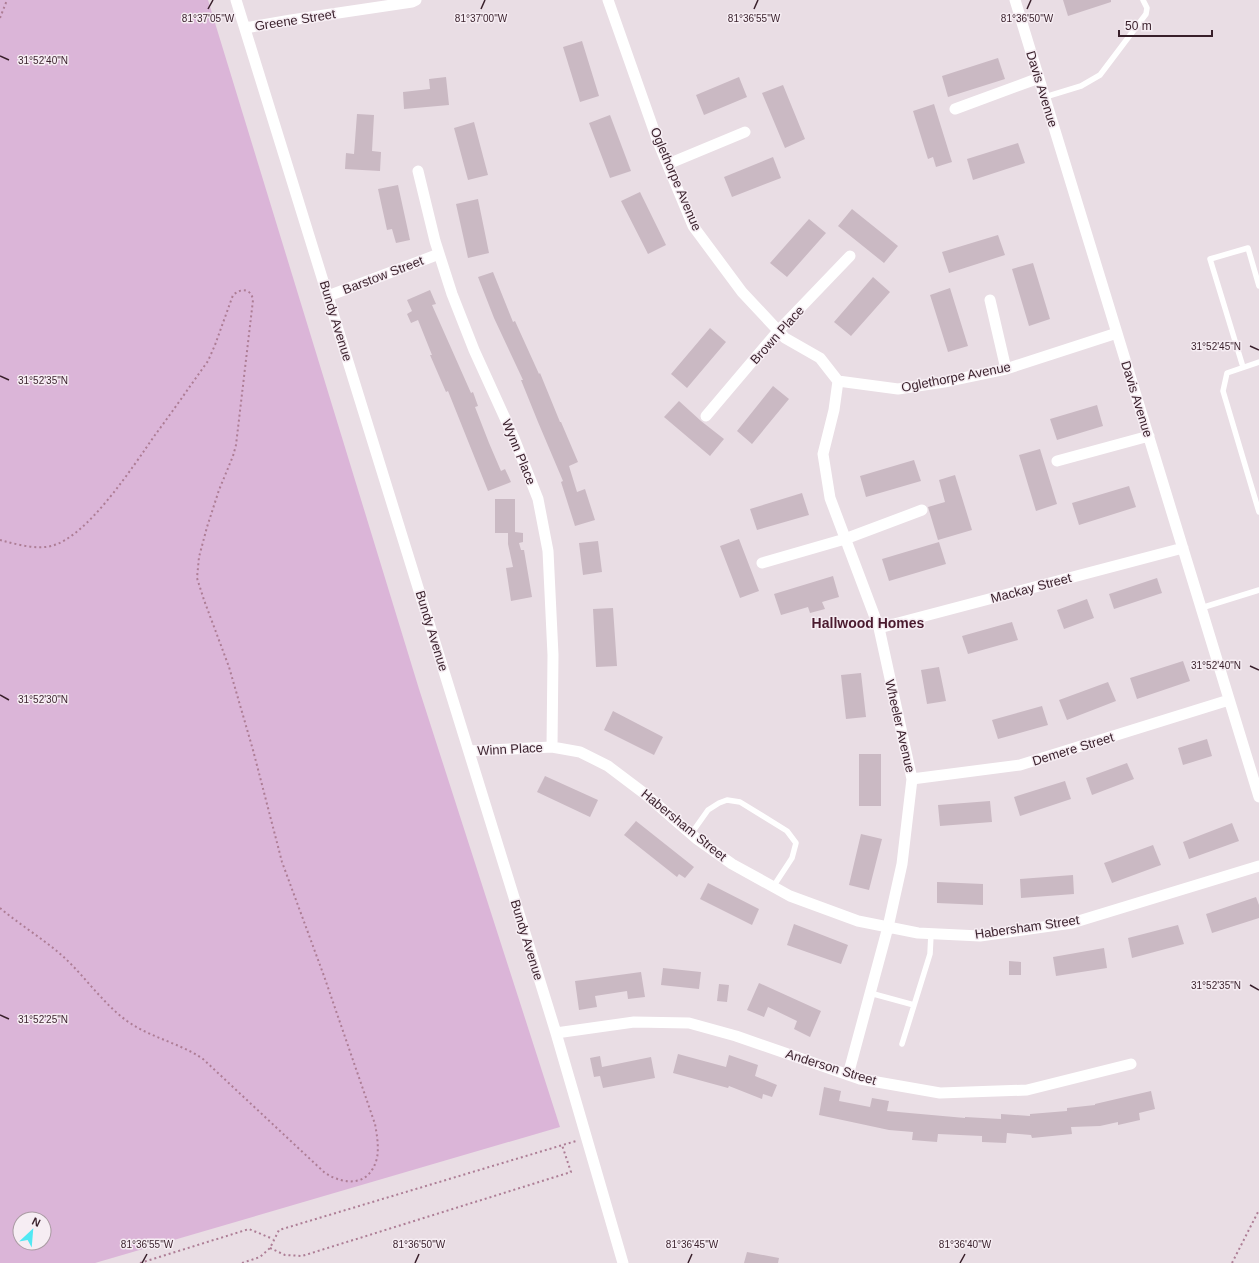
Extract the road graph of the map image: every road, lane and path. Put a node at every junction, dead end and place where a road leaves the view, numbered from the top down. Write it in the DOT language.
graph roads {
  1 [pos="7,0"];
  2 [pos="236,0"];
  3 [pos="416,0"];
  4 [pos="608,0"];
  5 [pos="1015,0"];
  6 [pos="1143,0"];
  7 [pos="0,18"];
  8 [pos="245,28"];
  9 [pos="1039,78"];
  10 [pos="1045,97"];
  11 [pos="955,109"];
  12 [pos="745,132"];
  13 [pos="668,164"];
  14 [pos="418,171"];
  15 [pos="439,254"];
  16 [pos="850,256"];
  17 [pos="1259,286"];
  18 [pos="328,296"];
  19 [pos="990,300"];
  20 [pos="778,331"];
  21 [pos="1117,333"];
  22 [pos="1259,362"];
  23 [pos="1242,366"];
  24 [pos="1006,369"];
  25 [pos="838,381"];
  26 [pos="706,416"];
  27 [pos="1149,436"];
  28 [pos="1057,461"];
  29 [pos="922,510"];
  30 [pos="1259,512"];
  31 [pos="844,539"];
  32 [pos="0,540"];
  33 [pos="1183,548"];
  34 [pos="762,563"];
  35 [pos="1259,590"];
  36 [pos="1201,608"];
  37 [pos="879,628"];
  38 [pos="1229,700"];
  39 [pos="552,747"];
  40 [pos="469,751"];
  41 [pos="912,779"];
  42 [pos="1259,798"];
  43 [pos="691,834"];
  44 [pos="1259,866"];
  45 [pos="773,887"];
  46 [pos="0,908"];
  47 [pos="888,927"];
  48 [pos="931,934"];
  49 [pos="870,993"];
  50 [pos="914,1005"];
  51 [pos="556,1033"];
  52 [pos="902,1044"];
  53 [pos="1131,1064"];
  54 [pos="848,1075"];
  55 [pos="586,1137"];
  56 [pos="562,1145"];
  57 [pos="1259,1210"];
  58 [pos="274,1239"];
  59 [pos="270,1248"];
  60 [pos="140,1263"];
  61 [pos="242,1263"];
  62 [pos="623,1263"];
  63 [pos="1232,1263"];
  1 -- 7 [label="path"];
  2 -- 8 [label="street, Bundy Avenue"];
  3 -- 8 [label="street, Greene Street"];
  4 -- 13 [label="street, Oglethorpe Avenue"];
  5 -- 9 [label="street, Davis Avenue"];
  6 -- 10 [label="lane"];
  8 -- 18 [label="street, Bundy Avenue"];
  9 -- 10 [label="street, Davis Avenue"];
  9 -- 11 [label="street"];
  10 -- 21 [label="street, Davis Avenue"];
  12 -- 13 [label="street"];
  13 -- 20 [label="street, Oglethorpe Avenue"];
  14 -- 15 [label="street, Wynn Place"];
  15 -- 18 [label="street, Barstow Street"];
  15 -- 39 [label="street, Wynn Place"];
  16 -- 20 [label="street, Brown Place"];
  17 -- 23 [label="lane"];
  18 -- 40 [label="street, Bundy Avenue"];
  19 -- 24 [label="street"];
  20 -- 25 [label="street, Oglethorpe Avenue"];
  20 -- 26 [label="street, Brown Place"];
  21 -- 24 [label="street, Oglethorpe Avenue"];
  21 -- 27 [label="street, Davis Avenue"];
  22 -- 23 [label="lane"];
  23 -- 30 [label="lane"];
  24 -- 25 [label="street, Oglethorpe Avenue"];
  25 -- 31 [label="street, Wheeler Avenue"];
  27 -- 28 [label="street"];
  27 -- 33 [label="street, Davis Avenue"];
  29 -- 31 [label="street"];
  31 -- 34 [label="street"];
  31 -- 37 [label="street, Wheeler Avenue"];
  32 -- 46 [label="path"];
  33 -- 36 [label="street, Davis Avenue"];
  33 -- 37 [label="street, Mackay Street"];
  35 -- 36 [label="lane"];
  36 -- 38 [label="street, Davis Avenue"];
  37 -- 41 [label="street, Wheeler Avenue"];
  38 -- 41 [label="street, Demere Street"];
  38 -- 42 [label="street, Davis Avenue"];
  39 -- 40 [label="street, Winn Place"];
  39 -- 43 [label="street, Habersham Street"];
  40 -- 51 [label="street, Bundy Avenue"];
  41 -- 47 [label="street, Wheeler Avenue"];
  43 -- 45 [label="street, Habersham Street"];
  43 -- 45 [label="lane"];
  44 -- 48 [label="street, Habersham Street"];
  45 -- 47 [label="street, Habersham Street"];
  47 -- 48 [label="street, Habersham Street"];
  47 -- 49 [label="street, Wheeler Avenue"];
  48 -- 50 [label="lane"];
  49 -- 50 [label="lane"];
  49 -- 54 [label="street, Wheeler Avenue"];
  50 -- 52 [label="lane"];
  51 -- 54 [label="street, Anderson Street"];
  51 -- 55 [label="street, Bundy Avenue"];
  53 -- 54 [label="street, Anderson Street"];
  55 -- 56 [label="path"];
  55 -- 62 [label="street, Bundy Avenue"];
  56 -- 58 [label="path"];
  56 -- 59 [label="path"];
  57 -- 63 [label="path"];
  58 -- 59 [label="path"];
  58 -- 60 [label="path"];
  59 -- 61 [label="path"];
}
